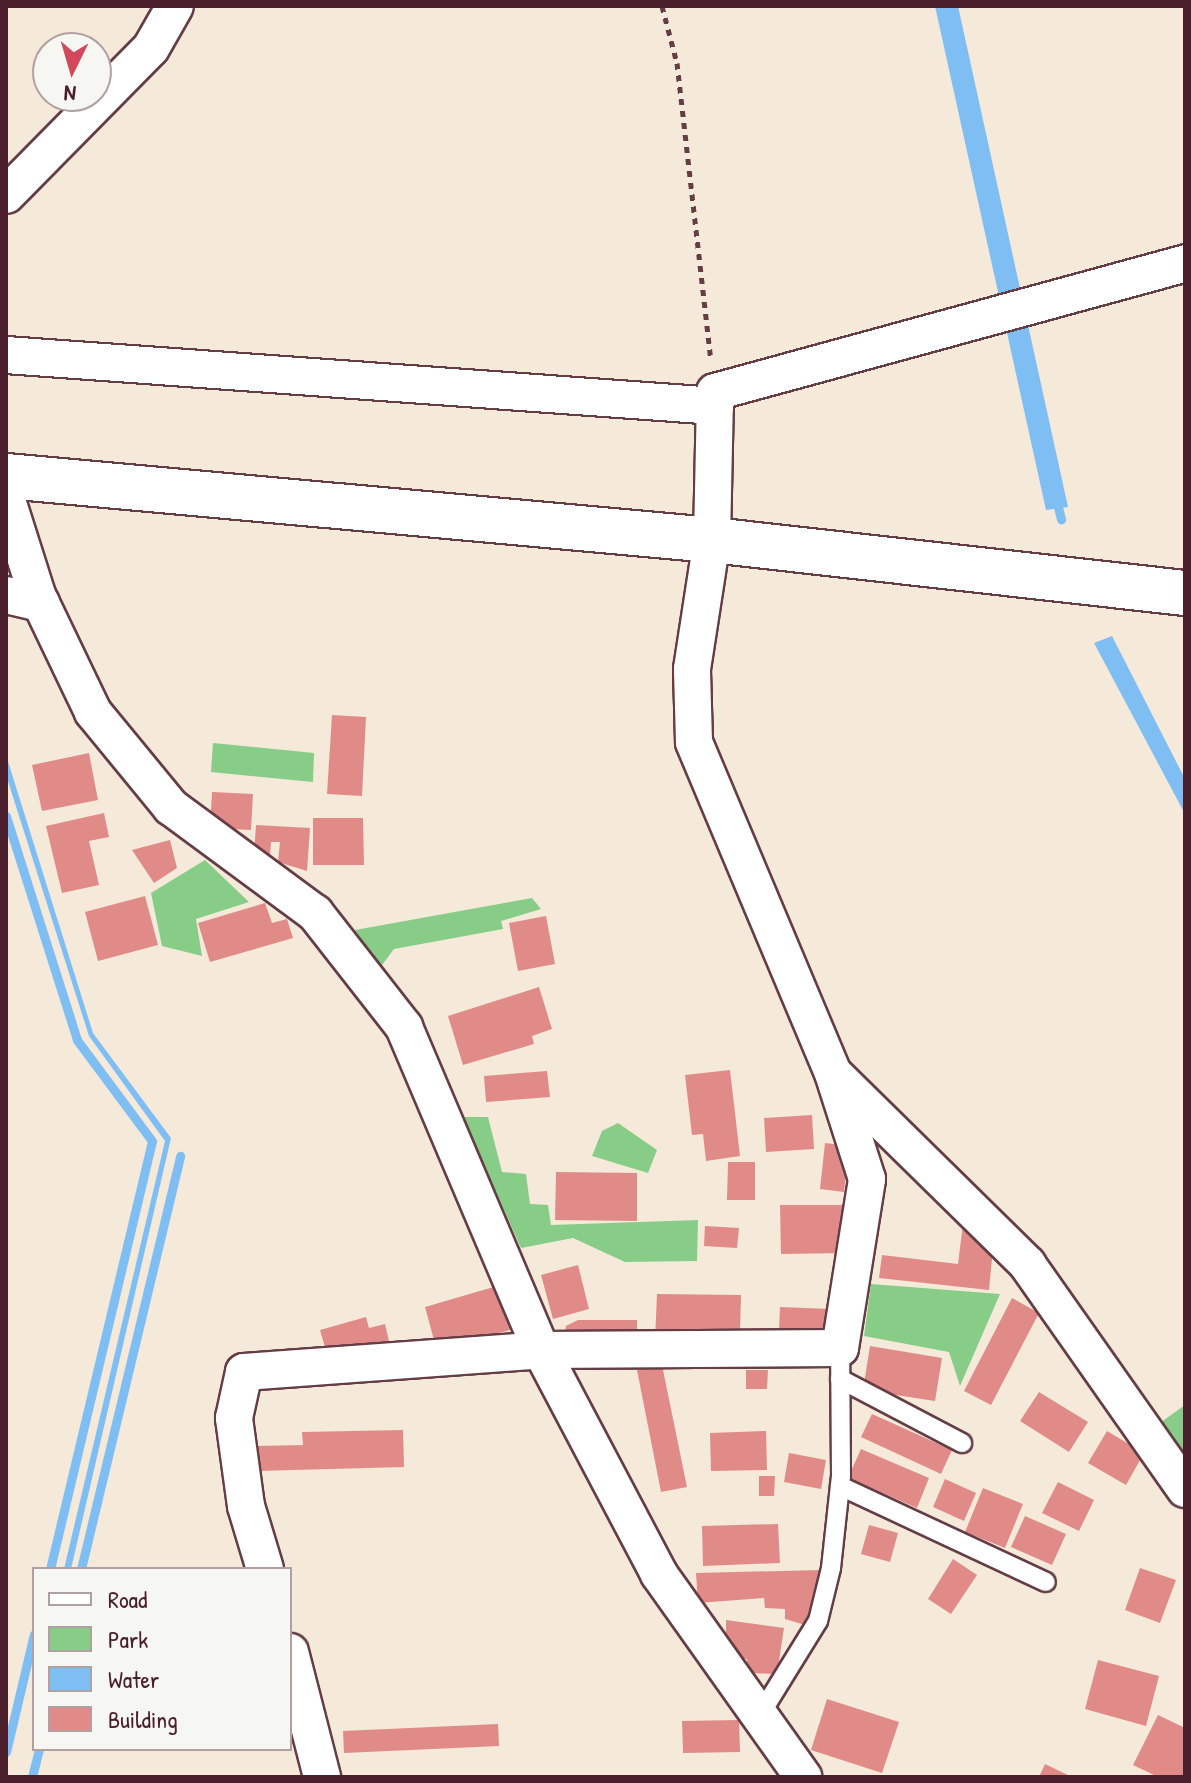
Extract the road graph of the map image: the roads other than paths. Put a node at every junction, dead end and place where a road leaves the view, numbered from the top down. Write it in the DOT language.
graph roads {
  1 [pos="175,6"];
  2 [pos="6,195"];
  3 [pos="1185,263"];
  4 [pos="6,355"];
  5 [pos="715,399"];
  6 [pos="6,476"];
  7 [pos="6,497"];
  8 [pos="712,540"];
  9 [pos="1185,593"];
  10 [pos="6,595"];
  11 [pos="41,603"];
  12 [pos="833,1073"];
  13 [pos="541,1350"];
  14 [pos="840,1364"];
  15 [pos="962,1443"];
  16 [pos="840,1486"];
  17 [pos="1185,1489"];
  18 [pos="264,1567"];
  19 [pos="1046,1582"];
  20 [pos="292,1660"];
  21 [pos="763,1726"];
  22 [pos="322,1777"];
  23 [pos="768,1777"];
  24 [pos="803,1777"];
  1 -- 2 [label="street"];
  3 -- 5 [label="street"];
  4 -- 5 [label="street"];
  5 -- 8 [label="street"];
  6 -- 8 [label="street"];
  7 -- 11 [label="street"];
  8 -- 9 [label="street"];
  8 -- 12 [label="street"];
  10 -- 11 [label="street"];
  11 -- 13 [label="street"];
  12 -- 14 [label="street"];
  12 -- 17 [label="street"];
  13 -- 14 [label="street"];
  13 -- 18 [label="street"];
  13 -- 21 [label="street"];
  14 -- 15 [label="lane"];
  14 -- 16 [label="lane"];
  16 -- 19 [label="lane"];
  16 -- 21 [label="lane"];
  20 -- 22 [label="street"];
  21 -- 23 [label="street"];
  21 -- 24 [label="street"];
}
